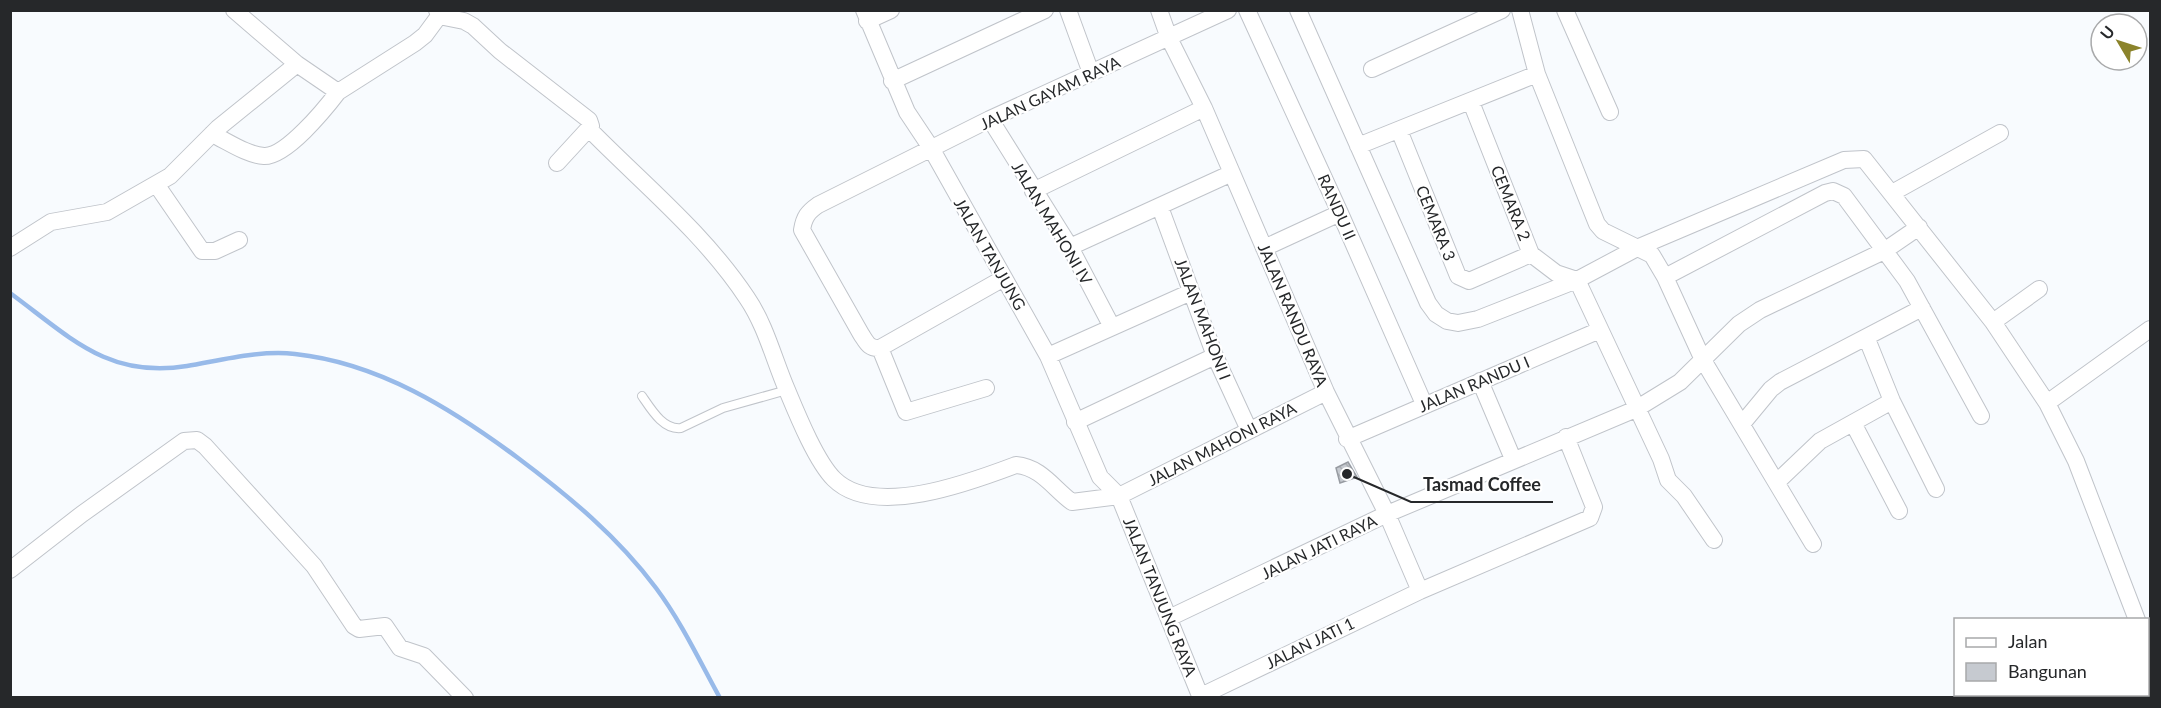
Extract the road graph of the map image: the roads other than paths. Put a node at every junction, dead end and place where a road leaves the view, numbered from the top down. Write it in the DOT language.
graph roads {
  1 [pos="234,10"];
  2 [pos="891,10"];
  3 [pos="1045,10"];
  4 [pos="1068,10"];
  5 [pos="1159,10"];
  6 [pos="1228,10"];
  7 [pos="1247,10"];
  8 [pos="1298,10"];
  9 [pos="1502,10"];
  10 [pos="1520,10"];
  11 [pos="1565,10"];
  12 [pos="438,13"];
  13 [pos="865,16"];
  14 [pos="1169,38"];
  15 [pos="297,64"];
  16 [pos="1372,69"];
  17 [pos="1091,74"];
  18 [pos="1537,74"];
  19 [pos="892,81"];
  20 [pos="339,92"];
  21 [pos="1471,102"];
  22 [pos="1204,108"];
  23 [pos="1610,112"];
  24 [pos="990,119"];
  25 [pos="589,129"];
  26 [pos="1399,129"];
  27 [pos="2001,133"];
  28 [pos="212,134"];
  29 [pos="1358,146"];
  30 [pos="931,148"];
  31 [pos="557,163"];
  32 [pos="1232,173"];
  33 [pos="156,184"];
  34 [pos="1033,191"];
  35 [pos="1892,193"];
  36 [pos="1160,207"];
  37 [pos="1340,213"];
  38 [pos="1919,227"];
  39 [pos="239,240"];
  40 [pos="1070,247"];
  41 [pos="1639,247"];
  42 [pos="10,248"];
  43 [pos="1264,248"];
  44 [pos="1884,251"];
  45 [pos="1531,254"];
  46 [pos="1665,277"];
  47 [pos="1004,278"];
  48 [pos="1577,280"];
  49 [pos="2039,289"];
  50 [pos="1191,292"];
  51 [pos="1922,308"];
  52 [pos="1993,322"];
  53 [pos="1112,327"];
  54 [pos="2151,329"];
  55 [pos="1600,330"];
  56 [pos="1867,339"];
  57 [pos="880,348"];
  58 [pos="1048,356"];
  59 [pos="1215,356"];
  60 [pos="1703,360"];
  61 [pos="1480,381"];
  62 [pos="986,388"];
  63 [pos="787,390"];
  64 [pos="1326,392"];
  65 [pos="642,396"];
  66 [pos="1893,401"];
  67 [pos="1424,404"];
  68 [pos="2047,404"];
  69 [pos="1636,409"];
  70 [pos="1981,416"];
  71 [pos="1075,422"];
  72 [pos="1853,423"];
  73 [pos="1742,424"];
  74 [pos="1249,430"];
  75 [pos="1566,437"];
  76 [pos="1347,439"];
  77 [pos="1513,459"];
  78 [pos="1777,482"];
  79 [pos="1936,489"];
  80 [pos="1119,496"];
  81 [pos="1899,511"];
  82 [pos="1387,514"];
  83 [pos="1714,540"];
  84 [pos="1813,544"];
  85 [pos="10,570"];
  86 [pos="1420,591"];
  87 [pos="1169,618"];
  88 [pos="2136,618"];
  89 [pos="2149,676"];
  90 [pos="1201,697"];
  91 [pos="465,698"];
  92 [pos="2150,698"];
  1 -- 15 [label="street"];
  2 -- 13 [label="street"];
  3 -- 19 [label="street"];
  4 -- 17 [label="street"];
  5 -- 14 [label="street, JALAN RANDU RAYA"];
  6 -- 14 [label="street, JALAN GAYAM RAYA"];
  7 -- 37 [label="street, RANDU II"];
  8 -- 29 [label="street"];
  9 -- 16 [label="street"];
  10 -- 18 [label="street"];
  11 -- 23 [label="street"];
  12 -- 20 [label="street"];
  12 -- 25 [label="street, JALAN MAHONI RAYA"];
  13 -- 19 [label="street, JALAN TANJUNG"];
  14 -- 17 [label="street, JALAN GAYAM RAYA"];
  14 -- 22 [label="street, JALAN RANDU RAYA"];
  15 -- 20 [label="street"];
  15 -- 28 [label="street"];
  17 -- 24 [label="street, JALAN GAYAM RAYA"];
  18 -- 21 [label="street"];
  18 -- 41 [label="street"];
  19 -- 30 [label="street, JALAN TANJUNG"];
  20 -- 28 [label="street"];
  21 -- 26 [label="street"];
  21 -- 45 [label="street, CEMARA 2"];
  22 -- 32 [label="street, JALAN RANDU RAYA"];
  22 -- 34 [label="street"];
  24 -- 30 [label="street, JALAN GAYAM RAYA"];
  24 -- 34 [label="street, JALAN MAHONI IV"];
  25 -- 31 [label="street"];
  25 -- 63 [label="street, JALAN MAHONI RAYA"];
  26 -- 29 [label="street"];
  26 -- 45 [label="street, CEMARA 3"];
  27 -- 35 [label="street"];
  28 -- 33 [label="street"];
  29 -- 48 [label="street"];
  30 -- 47 [label="street, JALAN TANJUNG"];
  30 -- 57 [label="street, JALAN GAYAM RAYA"];
  32 -- 36 [label="street"];
  32 -- 43 [label="street, JALAN RANDU RAYA"];
  33 -- 39 [label="street"];
  33 -- 42 [label="street"];
  34 -- 40 [label="street, JALAN MAHONI IV"];
  35 -- 38 [label="street"];
  35 -- 41 [label="street"];
  36 -- 40 [label="street"];
  36 -- 50 [label="street, JALAN MAHONI I"];
  37 -- 43 [label="street"];
  37 -- 67 [label="street, RANDU II"];
  38 -- 44 [label="street, JALAN JATI RAYA"];
  38 -- 52 [label="street"];
  40 -- 53 [label="street, JALAN MAHONI IV"];
  41 -- 46 [label="street"];
  41 -- 48 [label="street"];
  43 -- 64 [label="street, JALAN RANDU RAYA"];
  44 -- 46 [label="street"];
  44 -- 51 [label="street"];
  44 -- 60 [label="street, JALAN JATI RAYA"];
  45 -- 48 [label="street, CEMARA 2"];
  46 -- 60 [label="street"];
  47 -- 57 [label="street"];
  47 -- 58 [label="street, JALAN TANJUNG"];
  48 -- 55 [label="street"];
  49 -- 52 [label="street"];
  50 -- 53 [label="street"];
  50 -- 59 [label="street, JALAN MAHONI I"];
  51 -- 56 [label="street"];
  51 -- 70 [label="street"];
  52 -- 68 [label="street"];
  53 -- 58 [label="street"];
  54 -- 68 [label="street"];
  55 -- 61 [label="street, JALAN RANDU I"];
  55 -- 69 [label="street"];
  56 -- 66 [label="street"];
  56 -- 73 [label="street"];
  57 -- 62 [label="street"];
  58 -- 71 [label="street, JALAN TANJUNG"];
  59 -- 71 [label="street"];
  59 -- 74 [label="street, JALAN MAHONI I"];
  60 -- 69 [label="street, JALAN JATI RAYA"];
  60 -- 73 [label="street"];
  61 -- 67 [label="street, JALAN RANDU I"];
  61 -- 77 [label="street"];
  63 -- 65 [label="lane"];
  63 -- 80 [label="street, JALAN MAHONI RAYA"];
  64 -- 74 [label="street, JALAN MAHONI RAYA"];
  64 -- 76 [label="street, JALAN RANDU RAYA"];
  66 -- 72 [label="street"];
  66 -- 79 [label="street"];
  67 -- 76 [label="street, JALAN RANDU I"];
  68 -- 88 [label="street"];
  69 -- 75 [label="street, JALAN JATI RAYA"];
  69 -- 83 [label="street"];
  71 -- 80 [label="street, JALAN TANJUNG"];
  72 -- 78 [label="street"];
  72 -- 81 [label="street"];
  73 -- 78 [label="street"];
  74 -- 80 [label="street, JALAN MAHONI RAYA"];
  75 -- 77 [label="street, JALAN JATI RAYA"];
  75 -- 86 [label="street, JALAN JATI 1"];
  76 -- 82 [label="street, JALAN RANDU RAYA"];
  77 -- 82 [label="street, JALAN JATI RAYA"];
  78 -- 84 [label="street"];
  80 -- 87 [label="street, JALAN TANJUNG RAYA"];
  82 -- 86 [label="street, JALAN RANDU RAYA"];
  82 -- 87 [label="street, JALAN JATI RAYA"];
  85 -- 91 [label="street"];
  86 -- 90 [label="street, JALAN JATI 1"];
  87 -- 90 [label="street, JALAN TANJUNG RAYA"];
  89 -- 92 [label="street"];
}
